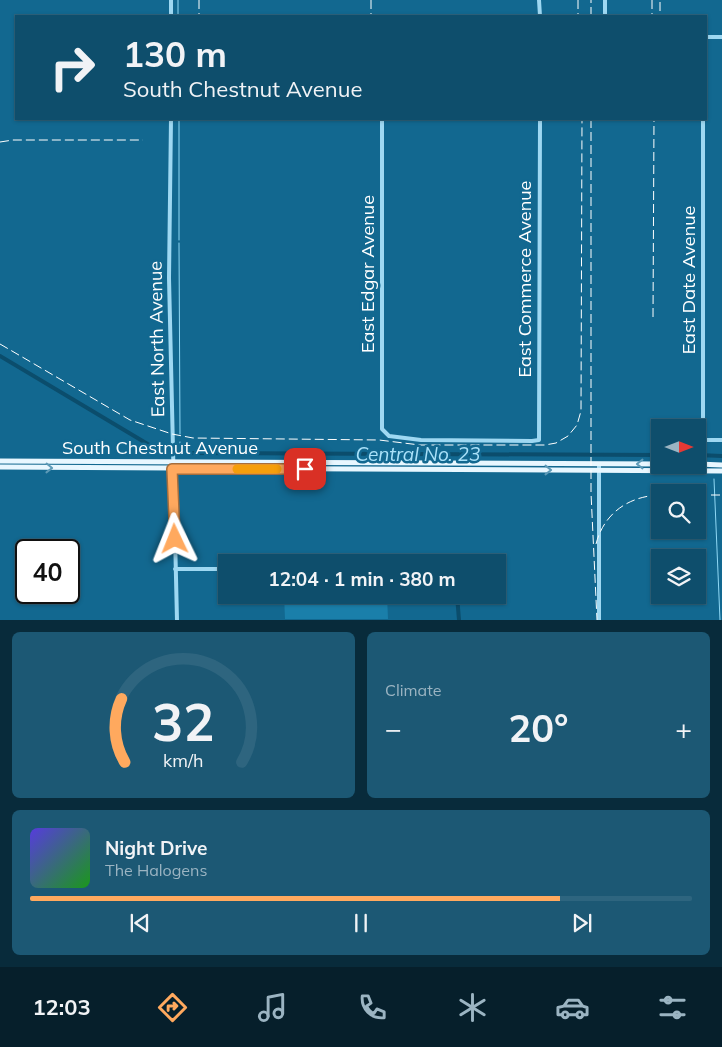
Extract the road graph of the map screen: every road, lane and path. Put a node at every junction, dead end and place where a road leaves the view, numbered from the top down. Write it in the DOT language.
graph roads {
  1 [pos="171,0"];
  2 [pos="539,0"];
  3 [pos="605,0"];
  4 [pos="171,15"];
  5 [pos="540,15"];
  6 [pos="605,15"];
  7 [pos="707,37"];
  8 [pos="722,37"];
  9 [pos="171,120"];
  10 [pos="382,120"];
  11 [pos="540,120"];
  12 [pos="703,120"];
  13 [pos="538,440"];
  14 [pos="722,440"];
  15 [pos="172,460"];
  16 [pos="0,461"];
  17 [pos="382,463"];
  18 [pos="598,464"];
  19 [pos="651,464"];
  20 [pos="706,464"];
  21 [pos="722,464"];
  22 [pos="0,467"];
  23 [pos="172,469"];
  24 [pos="382,470"];
  25 [pos="599,470"];
  26 [pos="722,471"];
  27 [pos="175,569"];
  28 [pos="218,569"];
  29 [pos="177,620"];
  30 [pos="599,620"];
  1 -- 4 [label="street"];
  2 -- 5 [label="street"];
  3 -- 6 [label="street"];
  7 -- 8 [label="street"];
  9 -- 15 [label="street, East North Avenue"];
  10 -- 13 [label="street, East Edgar Avenue"];
  11 -- 13 [label="street, East Commerce Avenue"];
  12 -- 14 [label="street, East Date Avenue"];
  15 -- 16 [label="main road, South Chestnut Avenue"];
  15 -- 17 [label="main road, South Chestnut Avenue"];
  15 -- 23 [label="street, East North Avenue"];
  17 -- 18 [label="main road, South Chestnut Avenue"];
  17 -- 24 [label="main road"];
  19 -- 18 [label="main road, South Chestnut Avenue, one-way"];
  18 -- 25 [label="street"];
  20 -- 21 [label="main road"];
  22 -- 23 [label="main road, South Chestnut Avenue, one-way"];
  23 -- 24 [label="main road, South Chestnut Avenue"];
  23 -- 27 [label="street, East North Avenue"];
  24 -- 25 [label="main road, South Chestnut Avenue, one-way"];
  25 -- 26 [label="main road, South Chestnut Avenue"];
  25 -- 30 [label="street"];
  27 -- 28 [label="street"];
  27 -- 29 [label="street, East North Avenue"];
}
